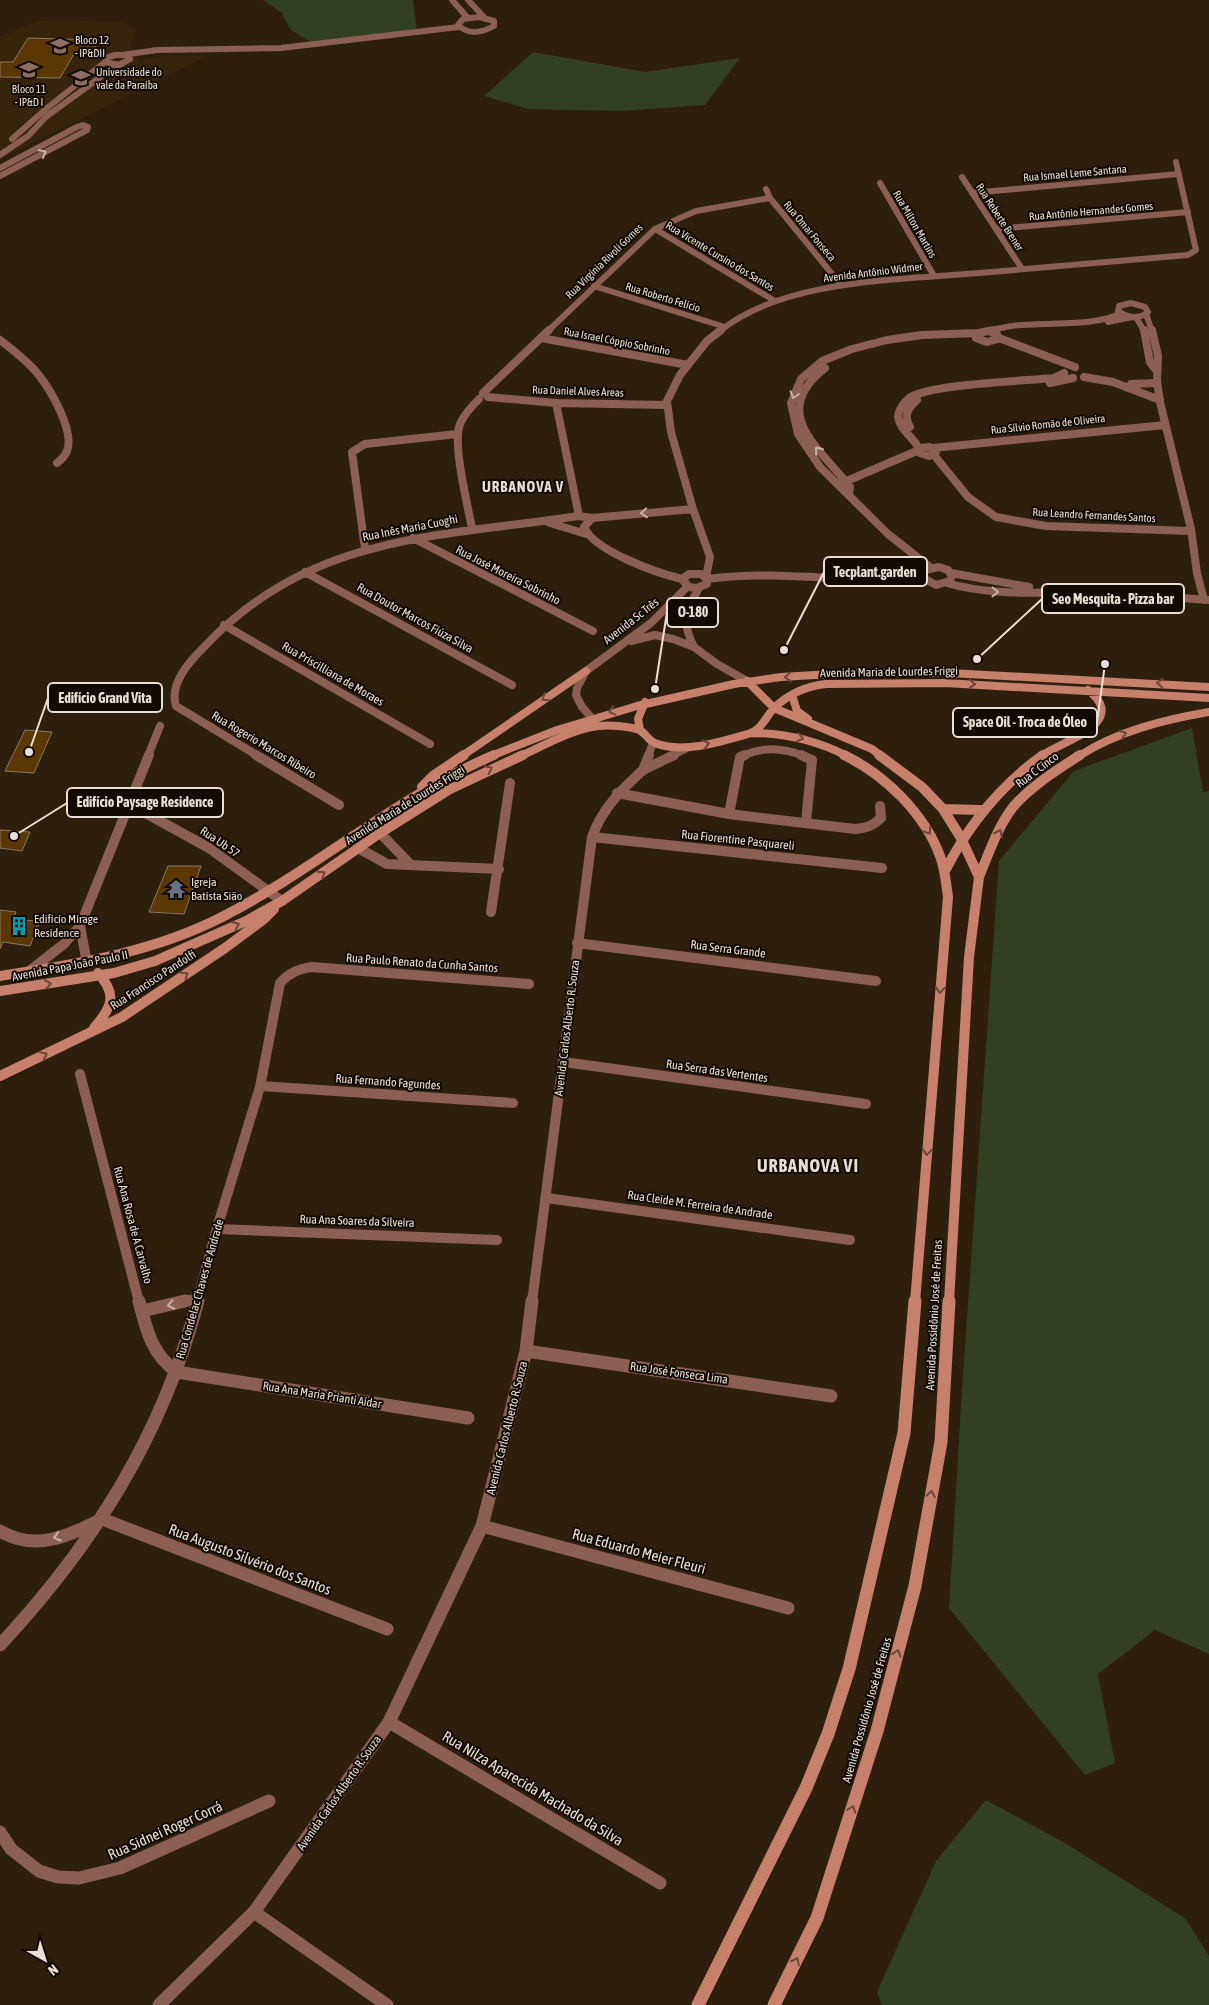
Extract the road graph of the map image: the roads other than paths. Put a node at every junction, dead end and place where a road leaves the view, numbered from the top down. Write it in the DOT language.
graph roads {
  1 [pos="452,0"];
  2 [pos="468,0"];
  3 [pos="484,17"];
  4 [pos="468,18"];
  5 [pos="459,27"];
  6 [pos="466,30"];
  7 [pos="122,55"];
  8 [pos="130,59"];
  9 [pos="105,62"];
  10 [pos="116,65"];
  11 [pos="0,148"];
  12 [pos="0,155"];
  13 [pos="1176,162"];
  14 [pos="0,168"];
  15 [pos="1178,174"];
  16 [pos="0,176"];
  17 [pos="962,176"];
  18 [pos="880,183"];
  19 [pos="766,188"];
  20 [pos="972,192"];
  21 [pos="770,198"];
  22 [pos="1188,212"];
  23 [pos="655,228"];
  24 [pos="996,230"];
  25 [pos="1022,269"];
  26 [pos="934,276"];
  27 [pos="841,285"];
  28 [pos="594,286"];
  29 [pos="775,301"];
  30 [pos="1120,313"];
  31 [pos="1146,314"];
  32 [pos="1134,317"];
  33 [pos="725,327"];
  34 [pos="988,331"];
  35 [pos="978,336"];
  36 [pos="541,338"];
  37 [pos="997,338"];
  38 [pos="0,340"];
  39 [pos="688,365"];
  40 [pos="1075,367"];
  41 [pos="1156,370"];
  42 [pos="1065,371"];
  43 [pos="1084,374"];
  44 [pos="1074,378"];
  45 [pos="1157,384"];
  46 [pos="483,396"];
  47 [pos="1160,400"];
  48 [pos="556,403"];
  49 [pos="667,405"];
  50 [pos="1165,425"];
  51 [pos="457,434"];
  52 [pos="926,450"];
  53 [pos="57,463"];
  54 [pos="839,487"];
  55 [pos="849,488"];
  56 [pos="693,509"];
  57 [pos="579,516"];
  58 [pos="590,519"];
  59 [pos="539,522"];
  60 [pos="472,529"];
  61 [pos="1191,531"];
  62 [pos="586,534"];
  63 [pos="413,538"];
  64 [pos="365,549"];
  65 [pos="710,557"];
  66 [pos="931,568"];
  67 [pos="305,572"];
  68 [pos="693,573"];
  69 [pos="951,573"];
  70 [pos="706,578"];
  71 [pos="924,579"];
  72 [pos="685,583"];
  73 [pos="947,583"];
  74 [pos="699,588"];
  75 [pos="1082,593"];
  76 [pos="1206,600"];
  77 [pos="224,625"];
  78 [pos="593,631"];
  79 [pos="624,643"];
  80 [pos="694,647"];
  81 [pos="586,670"];
  82 [pos="747,681"];
  83 [pos="512,685"];
  84 [pos="1209,687"];
  85 [pos="1088,690"];
  86 [pos="792,695"];
  87 [pos="1209,698"];
  88 [pos="645,702"];
  89 [pos="176,706"];
  90 [pos="774,708"];
  91 [pos="1209,712"];
  92 [pos="590,717"];
  93 [pos="160,726"];
  94 [pos="598,726"];
  95 [pos="640,730"];
  96 [pos="831,731"];
  97 [pos="751,732"];
  98 [pos="653,743"];
  99 [pos="430,744"];
  100 [pos="687,748"];
  101 [pos="643,770"];
  102 [pos="510,783"];
  103 [pos="617,793"];
  104 [pos="414,794"];
  105 [pos="130,804"];
  106 [pos="339,805"];
  107 [pos="880,806"];
  108 [pos="943,810"];
  109 [pos="981,810"];
  110 [pos="729,814"];
  111 [pos="806,822"];
  112 [pos="380,833"];
  113 [pos="592,837"];
  114 [pos="961,838"];
  115 [pos="358,848"];
  116 [pos="410,864"];
  117 [pos="882,868"];
  118 [pos="498,869"];
  119 [pos="945,871"];
  120 [pos="979,877"];
  121 [pos="268,890"];
  122 [pos="282,901"];
  123 [pos="491,912"];
  124 [pos="80,926"];
  125 [pos="577,943"];
  126 [pos="87,963"];
  127 [pos="312,967"];
  128 [pos="28,972"];
  129 [pos="0,976"];
  130 [pos="101,976"];
  131 [pos="876,981"];
  132 [pos="530,984"];
  133 [pos="0,991"];
  134 [pos="92,1030"];
  135 [pos="564,1062"];
  136 [pos="80,1074"];
  137 [pos="0,1076"];
  138 [pos="261,1086"];
  139 [pos="514,1102"];
  140 [pos="866,1104"];
  141 [pos="547,1198"];
  142 [pos="217,1229"];
  143 [pos="497,1240"];
  144 [pos="850,1240"];
  145 [pos="199,1298"];
  146 [pos="142,1311"];
  147 [pos="526,1351"];
  148 [pos="177,1372"];
  149 [pos="832,1396"];
  150 [pos="468,1418"];
  151 [pos="102,1519"];
  152 [pos="482,1526"];
  153 [pos="0,1531"];
  154 [pos="788,1608"];
  155 [pos="387,1629"];
  156 [pos="0,1645"];
  157 [pos="389,1722"];
  158 [pos="269,1801"];
  159 [pos="0,1832"];
  160 [pos="660,1883"];
  161 [pos="254,1912"];
  162 [pos="159,2005"];
  163 [pos="388,2005"];
  164 [pos="698,2005"];
  165 [pos="774,2005"];
  1 -- 4 [label="street"];
  2 -- 3 [label="street"];
  3 -- 4 [label="street"];
  3 -- 6 [label="street"];
  4 -- 5 [label="street"];
  5 -- 6 [label="street"];
  5 -- 7 [label="street"];
  6 -- 8 [label="street"];
  7 -- 8 [label="street"];
  7 -- 9 [label="street"];
  8 -- 10 [label="street"];
  9 -- 10 [label="street"];
  9 -- 11 [label="street"];
  10 -- 12 [label="street"];
  13 -- 15 [label="street, Avenida Antônio Widmer"];
  16 -- 14 [label="street, one-way"];
  15 -- 20 [label="street, Rua Ismael Leme Santana"];
  15 -- 22 [label="street, Avenida Antônio Widmer"];
  17 -- 20 [label="street, Rua Reberte Brener"];
  18 -- 26 [label="street, Rua Milton Martins"];
  19 -- 21 [label="street, Rua Omar Fonseca"];
  20 -- 24 [label="street, Rua Reberte Brener"];
  21 -- 23 [label="street, Rua Virgínia Rivoli Gomes"];
  21 -- 27 [label="street, Rua Omar Fonseca"];
  22 -- 24 [label="street, Rua Antônio Hernandes Gomes"];
  22 -- 25 [label="street, Avenida Antônio Widmer"];
  23 -- 28 [label="street, Rua Virgínia Rivoli Gomes"];
  23 -- 29 [label="street, Rua Vicente Cursino dos Santos"];
  24 -- 25 [label="street, Rua Reberte Brener"];
  25 -- 26 [label="street, Avenida Antônio Widmer"];
  26 -- 27 [label="street, Avenida Antônio Widmer"];
  27 -- 29 [label="street, Avenida Antônio Widmer"];
  28 -- 33 [label="street, Rua Roberto Felício"];
  28 -- 36 [label="street, Rua Virgínia Rivoli Gomes"];
  29 -- 33 [label="street, Avenida Antônio Widmer"];
  30 -- 31 [label="street"];
  30 -- 32 [label="street"];
  30 -- 34 [label="street"];
  31 -- 32 [label="street"];
  31 -- 41 [label="street"];
  32 -- 37 [label="street"];
  32 -- 41 [label="street"];
  33 -- 39 [label="street, Avenida Antônio Widmer"];
  34 -- 35 [label="street"];
  34 -- 37 [label="street"];
  35 -- 37 [label="street"];
  35 -- 54 [label="street, one-way"];
  55 -- 35 [label="street, one-way"];
  36 -- 39 [label="street, Rua Israel Cóppio Sobrinho"];
  36 -- 46 [label="street, Rua Virgínia Rivoli Gomes"];
  37 -- 40 [label="street"];
  37 -- 42 [label="street"];
  38 -- 53 [label="street"];
  39 -- 49 [label="street, Avenida Antônio Widmer"];
  40 -- 42 [label="street"];
  40 -- 43 [label="street"];
  41 -- 45 [label="street"];
  42 -- 44 [label="street"];
  42 -- 52 [label="street, Rua Leandro Fernandes Santos"];
  43 -- 44 [label="street"];
  43 -- 45 [label="street"];
  43 -- 47 [label="street"];
  44 -- 52 [label="street"];
  45 -- 47 [label="street"];
  46 -- 48 [label="street, Rua Daniel Alves Áreas"];
  46 -- 51 [label="street, Rua Virgínia Rivoli Gomes"];
  47 -- 50 [label="street"];
  48 -- 49 [label="street, Rua Daniel Alves Áreas"];
  48 -- 57 [label="street"];
  49 -- 56 [label="street"];
  50 -- 52 [label="street, Rua Sílvio Romão de Oliveira"];
  50 -- 61 [label="street"];
  51 -- 60 [label="street"];
  51 -- 64 [label="street"];
  52 -- 55 [label="street, Rua Sílvio Romão de Oliveira"];
  52 -- 61 [label="street, Rua Leandro Fernandes Santos"];
  54 -- 55 [label="street"];
  54 -- 55 [label="street, Rua Sílvio Romão de Oliveira"];
  55 -- 66 [label="street"];
  56 -- 58 [label="street, Rua Inês Maria Cuoghi, one-way"];
  56 -- 65 [label="street"];
  57 -- 58 [label="street, Rua Inês Maria Cuoghi"];
  57 -- 59 [label="street, Rua Inês Maria Cuoghi"];
  58 -- 62 [label="street"];
  59 -- 60 [label="street, Rua Inês Maria Cuoghi"];
  59 -- 62 [label="street, Rua Inês Maria Cuoghi"];
  60 -- 63 [label="street, Rua Inês Maria Cuoghi"];
  61 -- 76 [label="street"];
  62 -- 72 [label="street, Rua Inês Maria Cuoghi"];
  63 -- 64 [label="street, Rua Inês Maria Cuoghi"];
  63 -- 78 [label="street, Rua José Moreira Sobrinho"];
  64 -- 67 [label="street, Rua Inês Maria Cuoghi"];
  65 -- 68 [label="street"];
  65 -- 70 [label="street"];
  66 -- 69 [label="street"];
  66 -- 71 [label="street"];
  67 -- 77 [label="street, Rua Inês Maria Cuoghi"];
  67 -- 83 [label="street, Rua Doutor Marcos Fiúza Silva"];
  68 -- 70 [label="street"];
  68 -- 72 [label="street, Avenida Sc Três"];
  69 -- 73 [label="street"];
  69 -- 75 [label="street"];
  70 -- 71 [label="street"];
  70 -- 74 [label="street"];
  71 -- 73 [label="street"];
  72 -- 74 [label="street, Rua Inês Maria Cuoghi"];
  72 -- 79 [label="street, Avenida Sc Três"];
  73 -- 75 [label="street, one-way"];
  74 -- 80 [label="street"];
  75 -- 76 [label="street"];
  77 -- 89 [label="street, Rua Inês Maria Cuoghi"];
  77 -- 99 [label="street, Rua Priscilliana de Moraes"];
  79 -- 80 [label="street"];
  79 -- 81 [label="street, Avenida Sc Três"];
  80 -- 82 [label="street"];
  81 -- 92 [label="street"];
  81 -- 104 [label="street, one-way"];
  84 -- 82 [label="street, Avenida Maria de Lourdes Friggi, one-way"];
  82 -- 88 [label="street, Avenida Maria de Lourdes Friggi"];
  82 -- 90 [label="street"];
  86 -- 85 [label="street, Avenida Maria de Lourdes Friggi, one-way"];
  85 -- 87 [label="street, Avenida Maria de Lourdes Friggi"];
  85 -- 109 [label="street, Rua C Cinco"];
  86 -- 90 [label="street, Avenida Maria de Lourdes Friggi"];
  86 -- 96 [label="street"];
  88 -- 92 [label="street, Avenida Maria de Lourdes Friggi, one-way"];
  88 -- 95 [label="street"];
  89 -- 106 [label="street, Rua Rogerio Marcos Ribeiro"];
  90 -- 96 [label="street"];
  90 -- 97 [label="street, Avenida Maria de Lourdes Friggi"];
  120 -- 91 [label="street, Rua C Cinco, one-way"];
  92 -- 94 [label="street"];
  92 -- 104 [label="street, Avenida Maria de Lourdes Friggi"];
  93 -- 105 [label="street"];
  94 -- 95 [label="street, Avenida Maria de Lourdes Friggi"];
  112 -- 94 [label="street, Avenida Maria de Lourdes Friggi, one-way"];
  95 -- 98 [label="street"];
  96 -- 108 [label="street"];
  100 -- 97 [label="street, Avenida Maria de Lourdes Friggi, one-way"];
  97 -- 119 [label="street, Avenida Possidônio José de Freitas, one-way"];
  98 -- 100 [label="street, Avenida Maria de Lourdes Friggi"];
  98 -- 101 [label="street"];
  100 -- 101 [label="street"];
  101 -- 103 [label="street, Avenida Carlos Alberto R. Souza"];
  102 -- 118 [label="street"];
  103 -- 110 [label="street"];
  103 -- 113 [label="street, Avenida Carlos Alberto R. Souza"];
  104 -- 121 [label="street, Avenida Maria de Lourdes Friggi"];
  105 -- 121 [label="street, Rua Ub 57"];
  105 -- 124 [label="street"];
  107 -- 111 [label="street"];
  108 -- 109 [label="street"];
  108 -- 114 [label="street"];
  109 -- 114 [label="street, Rua C Cinco"];
  110 -- 111 [label="street"];
  110 -- 111 [label="street"];
  112 -- 115 [label="street, Avenida Maria de Lourdes Friggi"];
  112 -- 116 [label="street"];
  113 -- 117 [label="street, Rua Fiorentine Pasquareli"];
  113 -- 125 [label="street, Avenida Carlos Alberto R. Souza"];
  114 -- 119 [label="street, Rua C Cinco"];
  114 -- 120 [label="street"];
  115 -- 116 [label="street"];
  122 -- 115 [label="street, Avenida Maria de Lourdes Friggi, one-way"];
  116 -- 118 [label="street"];
  118 -- 123 [label="street"];
  119 -- 164 [label="street, Avenida Possidônio José de Freitas, one-way"];
  165 -- 120 [label="street, Avenida Possidônio José de Freitas, one-way"];
  121 -- 122 [label="street, Rua Ub 57"];
  121 -- 126 [label="street, Avenida Papa João Paulo II"];
  130 -- 122 [label="street, Avenida Papa João Paulo II, one-way"];
  134 -- 122 [label="street, Rua Francisco Pandolfi, one-way"];
  124 -- 126 [label="street"];
  124 -- 128 [label="street"];
  125 -- 131 [label="street, Rua Serra Grande"];
  125 -- 135 [label="street, Avenida Carlos Alberto R. Souza"];
  126 -- 128 [label="street, Avenida Papa João Paulo II"];
  126 -- 130 [label="street"];
  127 -- 132 [label="street, Rua Paulo Renato da Cunha Santos"];
  127 -- 138 [label="street, Rua Condelac Chaves de Andrade"];
  128 -- 129 [label="street, Avenida Papa João Paulo II"];
  133 -- 130 [label="street, Avenida Papa João Paulo II, one-way"];
  130 -- 134 [label="street"];
  137 -- 134 [label="street, Rua Francisco Pandolfi, one-way"];
  135 -- 140 [label="street, Rua Serra das Vertentes"];
  135 -- 141 [label="street, Avenida Carlos Alberto R. Souza"];
  136 -- 146 [label="street, Rua Ana Rosa de A Carvalho"];
  138 -- 139 [label="street, Rua Fernando Fagundes"];
  138 -- 142 [label="street, Rua Condelac Chaves de Andrade"];
  141 -- 144 [label="street, Rua Cleide M. Ferreira de Andrade"];
  141 -- 147 [label="street, Avenida Carlos Alberto R. Souza"];
  142 -- 143 [label="street, Rua Ana Soares da Silveira"];
  142 -- 145 [label="street, Rua Condelac Chaves de Andrade"];
  145 -- 146 [label="street, one-way"];
  145 -- 148 [label="street, Rua Condelac Chaves de Andrade"];
  146 -- 148 [label="street, Rua Ana Rosa de A Carvalho"];
  147 -- 149 [label="street, Rua José Fonseca Lima"];
  147 -- 152 [label="street, Avenida Carlos Alberto R. Souza"];
  148 -- 150 [label="street, Rua Ana Maria Prianti Aidar"];
  148 -- 151 [label="street, Rua Condelac Chaves de Andrade"];
  151 -- 153 [label="street, one-way"];
  151 -- 155 [label="street, Rua Augusto Silvério dos Santos"];
  151 -- 156 [label="street, Rua Condelac Chaves de Andrade"];
  152 -- 154 [label="street, Rua Eduardo Meier Fleuri"];
  152 -- 157 [label="street, Avenida Carlos Alberto R. Souza"];
  157 -- 160 [label="street, Rua Nilza Aparecida Machado da Silva"];
  157 -- 161 [label="street, Avenida Carlos Alberto R. Souza"];
  158 -- 159 [label="street, Rua Sidnei Roger Corrá"];
  161 -- 162 [label="street, Avenida Carlos Alberto R. Souza"];
  161 -- 163 [label="street"];
}
